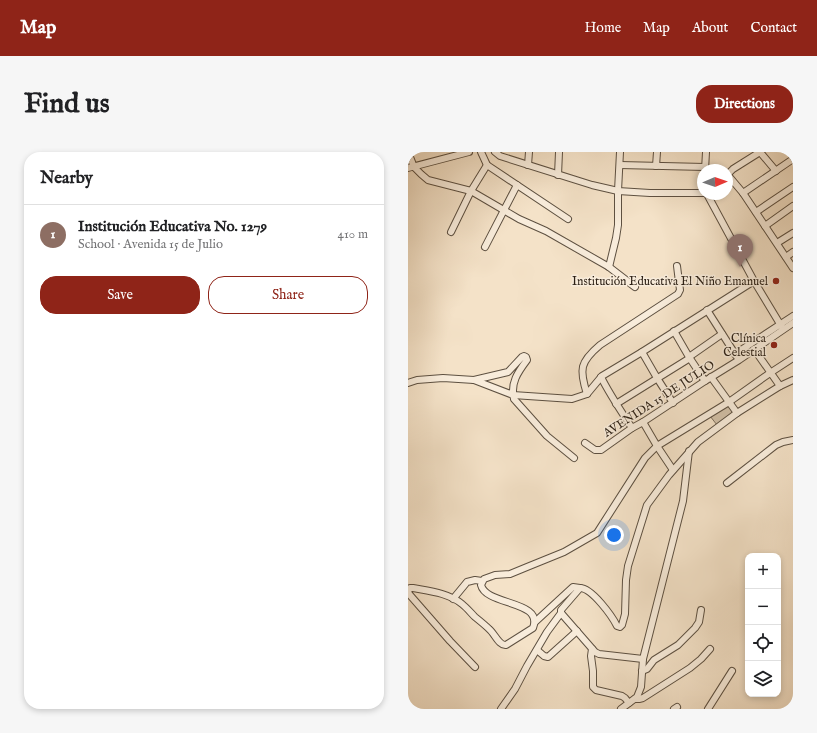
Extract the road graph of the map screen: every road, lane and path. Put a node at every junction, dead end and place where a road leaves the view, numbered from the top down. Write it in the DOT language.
graph roads {
  1 [pos="408,152"];
  2 [pos="469,152"];
  3 [pos="481,152"];
  4 [pos="495,152"];
  5 [pos="529,152"];
  6 [pos="559,152"];
  7 [pos="620,152"];
  8 [pos="657,152"];
  9 [pos="706,152"];
  10 [pos="760,152"];
  11 [pos="446,155"];
  12 [pos="793,159"];
  13 [pos="705,164"];
  14 [pos="487,165"];
  15 [pos="528,165"];
  16 [pos="620,165"];
  17 [pos="656,166"];
  18 [pos="411,167"];
  19 [pos="697,168"];
  20 [pos="733,169"];
  21 [pos="776,171"];
  22 [pos="558,175"];
  23 [pos="733,181"];
  24 [pos="517,186"];
  25 [pos="792,190"];
  26 [pos="471,191"];
  27 [pos="618,191"];
  28 [pos="697,193"];
  29 [pos="743,193"];
  30 [pos="710,200"];
  31 [pos="793,206"];
  32 [pos="504,211"];
  33 [pos="756,212"];
  34 [pos="568,219"];
  35 [pos="765,226"];
  36 [pos="451,232"];
  37 [pos="793,233"];
  38 [pos="777,243"];
  39 [pos="485,247"];
  40 [pos="793,252"];
  41 [pos="786,257"];
  42 [pos="677,266"];
  43 [pos="609,267"];
  44 [pos="793,268"];
  45 [pos="754,281"];
  46 [pos="635,287"];
  47 [pos="707,310"];
  48 [pos="793,316"];
  49 [pos="793,323"];
  50 [pos="782,327"];
  51 [pos="674,331"];
  52 [pos="722,334"];
  53 [pos="754,349"];
  54 [pos="642,352"];
  55 [pos="735,354"];
  56 [pos="689,358"];
  57 [pos="793,358"];
  58 [pos="739,360"];
  59 [pos="770,373"];
  60 [pos="601,377"];
  61 [pos="711,377"];
  62 [pos="657,378"];
  63 [pos="474,380"];
  64 [pos="793,380"];
  65 [pos="705,381"];
  66 [pos="408,383"];
  67 [pos="780,386"];
  68 [pos="587,394"];
  69 [pos="513,395"];
  70 [pos="729,402"];
  71 [pos="673,403"];
  72 [pos="616,404"];
  73 [pos="737,413"];
  74 [pos="643,422"];
  75 [pos="632,428"];
  76 [pos="793,440"];
  77 [pos="585,443"];
  78 [pos="657,446"];
  79 [pos="690,451"];
  80 [pos="574,458"];
  81 [pos="673,470"];
  82 [pos="727,483"];
  83 [pos="482,581"];
  84 [pos="580,588"];
  85 [pos="453,599"];
  86 [pos="701,610"];
  87 [pos="561,613"];
  88 [pos="534,622"];
  89 [pos="577,631"];
  90 [pos="592,649"];
  91 [pos="710,649"];
  92 [pos="537,650"];
  93 [pos="643,659"];
  94 [pos="475,667"];
  95 [pos="642,671"];
  96 [pos="732,671"];
  97 [pos="635,699"];
  98 [pos="629,703"];
  99 [pos="501,709"];
  100 [pos="621,709"];
  101 [pos="708,709"];
  1 -- 18 [label="street"];
  2 -- 11 [label="street"];
  3 -- 14 [label="street"];
  4 -- 15 [label="street"];
  5 -- 15 [label="street"];
  6 -- 22 [label="street"];
  7 -- 16 [label="street"];
  8 -- 17 [label="street"];
  9 -- 13 [label="street"];
  10 -- 20 [label="street"];
  10 -- 21 [label="street"];
  11 -- 18 [label="street"];
  12 -- 21 [label="street"];
  14 -- 24 [label="street"];
  14 -- 26 [label="street"];
  15 -- 22 [label="street"];
  16 -- 17 [label="street"];
  16 -- 27 [label="street"];
  17 -- 19 [label="street"];
  18 -- 26 [label="street"];
  21 -- 29 [label="street"];
  22 -- 27 [label="street"];
  23 -- 29 [label="street"];
  24 -- 32 [label="street"];
  24 -- 34 [label="street"];
  25 -- 33 [label="street"];
  26 -- 32 [label="street"];
  26 -- 36 [label="street"];
  27 -- 28 [label="street"];
  27 -- 43 [label="street"];
  29 -- 33 [label="street"];
  30 -- 45 [label="street"];
  31 -- 35 [label="street"];
  32 -- 39 [label="street"];
  32 -- 43 [label="street"];
  33 -- 35 [label="street"];
  35 -- 38 [label="street"];
  37 -- 38 [label="street"];
  38 -- 41 [label="street"];
  40 -- 41 [label="street"];
  41 -- 44 [label="street"];
  42 -- 68 [label="street"];
  43 -- 46 [label="street"];
  45 -- 47 [label="street"];
  45 -- 50 [label="street"];
  47 -- 51 [label="street"];
  47 -- 52 [label="street"];
  48 -- 50 [label="street, AVENIDA 15 DE JULIO"];
  49 -- 50 [label="street, AVENIDA 15 DE JULIO"];
  50 -- 53 [label="street, AVENIDA 15 DE JULIO"];
  50 -- 55 [label="street, AVENIDA 15 DE JULIO"];
  51 -- 54 [label="street"];
  51 -- 56 [label="street"];
  52 -- 55 [label="street"];
  52 -- 56 [label="street"];
  53 -- 58 [label="street, AVENIDA 15 DE JULIO"];
  53 -- 59 [label="street"];
  54 -- 60 [label="street"];
  54 -- 62 [label="street"];
  55 -- 58 [label="street"];
  56 -- 62 [label="street"];
  56 -- 65 [label="street"];
  57 -- 59 [label="street"];
  58 -- 61 [label="street, AVENIDA 15 DE JULIO"];
  59 -- 67 [label="street"];
  59 -- 70 [label="street"];
  60 -- 68 [label="street"];
  60 -- 72 [label="street"];
  61 -- 65 [label="street, AVENIDA 15 DE JULIO"];
  61 -- 70 [label="street"];
  62 -- 71 [label="street"];
  62 -- 72 [label="street"];
  63 -- 66 [label="street"];
  63 -- 69 [label="street"];
  63 -- 69 [label="street"];
  64 -- 67 [label="street"];
  65 -- 71 [label="street, AVENIDA 15 DE JULIO"];
  67 -- 73 [label="street"];
  68 -- 69 [label="street"];
  69 -- 80 [label="street"];
  70 -- 73 [label="street"];
  70 -- 78 [label="street"];
  71 -- 74 [label="street, AVENIDA 15 DE JULIO"];
  72 -- 75 [label="street"];
  73 -- 79 [label="street"];
  74 -- 75 [label="street, AVENIDA 15 DE JULIO"];
  74 -- 78 [label="street"];
  75 -- 77 [label="street, AVENIDA 15 DE JULIO"];
  76 -- 82 [label="street"];
  78 -- 81 [label="street"];
  78 -- 83 [label="street"];
  79 -- 81 [label="street"];
  79 -- 93 [label="street"];
  81 -- 84 [label="street"];
  83 -- 85 [label="street"];
  83 -- 88 [label="street"];
  84 -- 87 [label="street"];
  84 -- 88 [label="street"];
  85 -- 88 [label="street"];
  85 -- 94 [label="street"];
  86 -- 95 [label="street"];
  87 -- 89 [label="street"];
  87 -- 92 [label="street"];
  89 -- 90 [label="street"];
  89 -- 92 [label="street"];
  90 -- 93 [label="street"];
  90 -- 98 [label="street"];
  91 -- 97 [label="street"];
  92 -- 99 [label="street"];
  93 -- 95 [label="street"];
  95 -- 97 [label="street"];
  96 -- 101 [label="street"];
  97 -- 98 [label="street"];
  98 -- 100 [label="street"];
}
